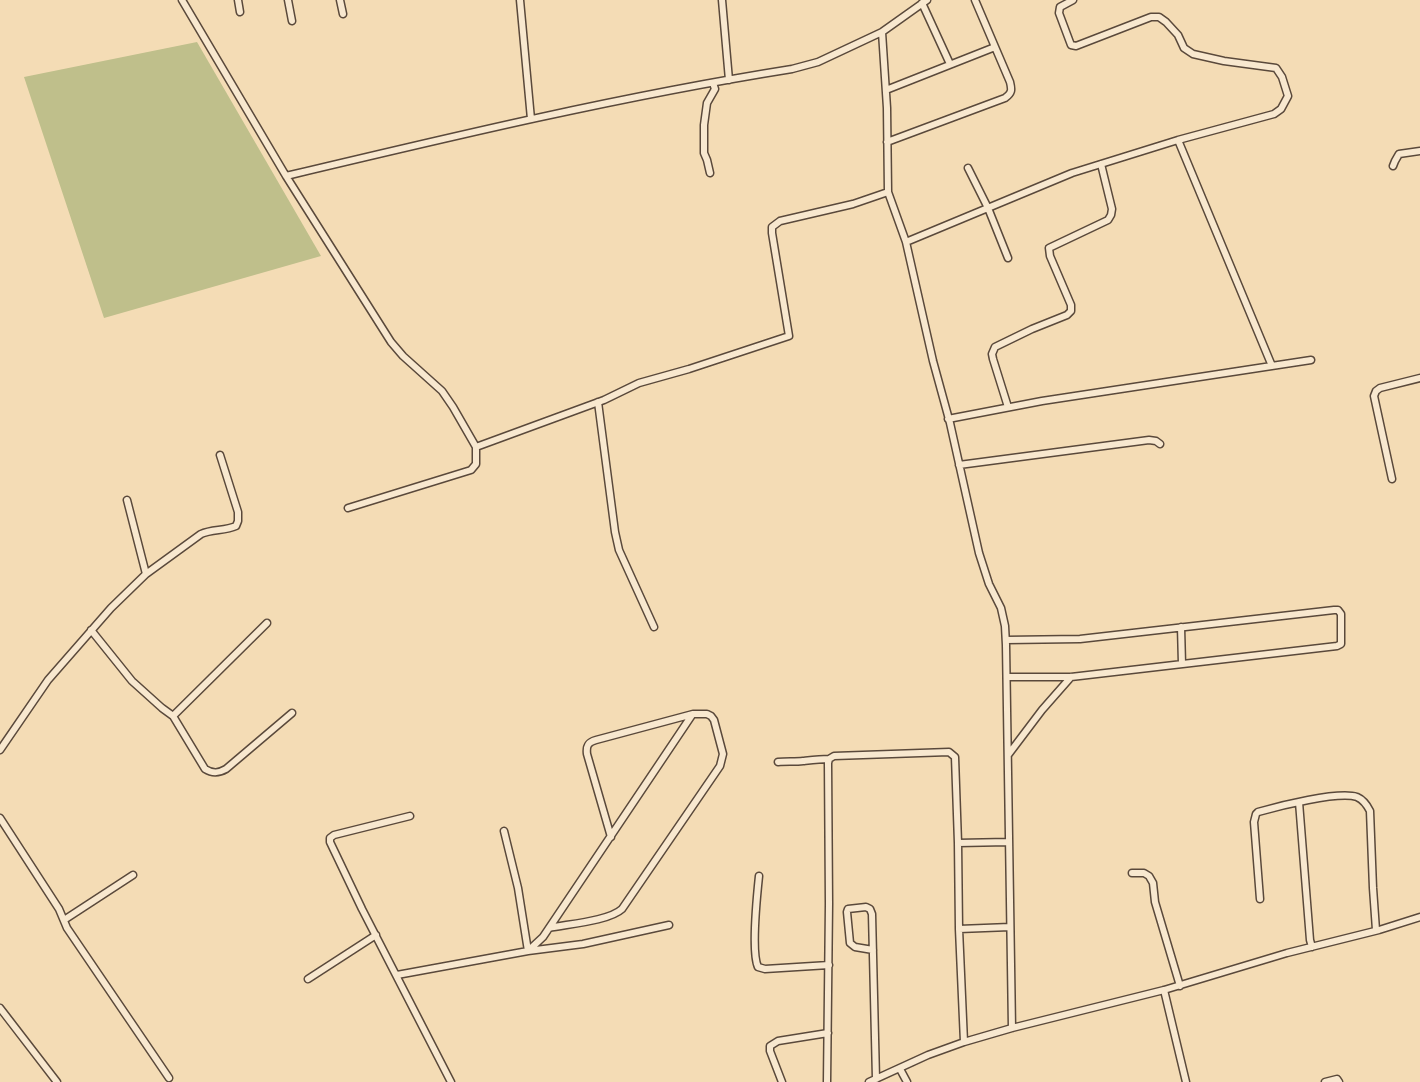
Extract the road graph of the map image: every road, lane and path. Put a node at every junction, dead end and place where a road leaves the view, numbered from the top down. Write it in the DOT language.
graph roads {
  1 [pos="182,0"];
  2 [pos="238,0"];
  3 [pos="288,0"];
  4 [pos="340,0"];
  5 [pos="520,0"];
  6 [pos="722,0"];
  7 [pos="975,0"];
  8 [pos="1073,0"];
  9 [pos="924,2"];
  10 [pos="240,12"];
  11 [pos="343,14"];
  12 [pos="292,21"];
  13 [pos="882,32"];
  14 [pos="995,47"];
  15 [pos="950,64"];
  16 [pos="729,80"];
  17 [pos="713,82"];
  18 [pos="886,90"];
  19 [pos="531,119"];
  20 [pos="1178,140"];
  21 [pos="887,142"];
  22 [pos="1420,151"];
  23 [pos="1101,164"];
  24 [pos="1393,166"];
  25 [pos="968,168"];
  26 [pos="710,173"];
  27 [pos="286,176"];
  28 [pos="888,192"];
  29 [pos="988,208"];
  30 [pos="906,242"];
  31 [pos="1008,258"];
  32 [pos="1311,360"];
  33 [pos="1272,366"];
  34 [pos="1420,378"];
  35 [pos="598,402"];
  36 [pos="1008,407"];
  37 [pos="948,419"];
  38 [pos="1160,444"];
  39 [pos="476,447"];
  40 [pos="220,455"];
  41 [pos="959,465"];
  42 [pos="1392,479"];
  43 [pos="127,500"];
  44 [pos="348,508"];
  45 [pos="146,574"];
  46 [pos="267,623"];
  47 [pos="654,627"];
  48 [pos="1180,627"];
  49 [pos="91,630"];
  50 [pos="1006,640"];
  51 [pos="1182,663"];
  52 [pos="1071,677"];
  53 [pos="1007,678"];
  54 [pos="292,713"];
  55 [pos="693,714"];
  56 [pos="173,716"];
  57 [pos="0,750"];
  58 [pos="1008,755"];
  59 [pos="829,759"];
  60 [pos="778,762"];
  61 [pos="1299,802"];
  62 [pos="410,816"];
  63 [pos="0,818"];
  64 [pos="504,831"];
  65 [pos="611,837"];
  66 [pos="1008,842"];
  67 [pos="958,843"];
  68 [pos="1132,873"];
  69 [pos="133,875"];
  70 [pos="759,876"];
  71 [pos="1260,899"];
  72 [pos="1420,917"];
  73 [pos="64,920"];
  74 [pos="669,925"];
  75 [pos="1010,927"];
  76 [pos="549,928"];
  77 [pos="959,929"];
  78 [pos="1376,930"];
  79 [pos="376,935"];
  80 [pos="1312,947"];
  81 [pos="873,950"];
  82 [pos="528,951"];
  83 [pos="829,965"];
  84 [pos="397,975"];
  85 [pos="309,979"];
  86 [pos="1180,986"];
  87 [pos="1164,990"];
  88 [pos="0,1008"];
  89 [pos="1012,1028"];
  90 [pos="828,1033"];
  91 [pos="964,1042"];
  92 [pos="900,1069"];
  93 [pos="169,1078"];
  94 [pos="876,1079"];
  95 [pos="57,1082"];
  96 [pos="451,1082"];
  97 [pos="782,1082"];
  98 [pos="827,1082"];
  99 [pos="869,1082"];
  100 [pos="908,1082"];
  101 [pos="1186,1082"];
  102 [pos="1325,1082"];
  103 [pos="1339,1082"];
  1 -- 27 [label="street"];
  2 -- 10 [label="street"];
  3 -- 12 [label="street"];
  4 -- 11 [label="street"];
  5 -- 19 [label="street"];
  6 -- 16 [label="street"];
  7 -- 14 [label="street"];
  8 -- 20 [label="street"];
  9 -- 13 [label="street"];
  9 -- 15 [label="street"];
  13 -- 16 [label="street"];
  13 -- 18 [label="street"];
  14 -- 15 [label="street"];
  14 -- 21 [label="street"];
  15 -- 18 [label="street"];
  16 -- 17 [label="street"];
  17 -- 19 [label="street"];
  17 -- 26 [label="street"];
  18 -- 21 [label="street"];
  19 -- 27 [label="street"];
  20 -- 23 [label="street"];
  20 -- 33 [label="street"];
  21 -- 28 [label="street"];
  22 -- 24 [label="street"];
  23 -- 29 [label="street"];
  23 -- 36 [label="street"];
  25 -- 29 [label="street"];
  27 -- 39 [label="street"];
  28 -- 30 [label="street"];
  28 -- 35 [label="street"];
  29 -- 30 [label="street"];
  29 -- 31 [label="street"];
  30 -- 37 [label="street"];
  32 -- 33 [label="street"];
  33 -- 36 [label="street"];
  34 -- 42 [label="street"];
  35 -- 39 [label="street"];
  35 -- 47 [label="street"];
  36 -- 37 [label="street"];
  37 -- 41 [label="street"];
  38 -- 41 [label="street"];
  39 -- 44 [label="street"];
  40 -- 45 [label="street"];
  41 -- 50 [label="street"];
  43 -- 45 [label="street"];
  45 -- 49 [label="street"];
  46 -- 56 [label="street"];
  48 -- 50 [label="street"];
  48 -- 51 [label="street"];
  48 -- 51 [label="street"];
  49 -- 56 [label="street"];
  49 -- 57 [label="street"];
  50 -- 53 [label="street"];
  51 -- 52 [label="street"];
  52 -- 53 [label="street"];
  52 -- 58 [label="street"];
  53 -- 58 [label="street"];
  54 -- 56 [label="street"];
  55 -- 65 [label="street"];
  55 -- 65 [label="street"];
  55 -- 76 [label="street"];
  58 -- 66 [label="street"];
  59 -- 60 [label="street"];
  59 -- 67 [label="street"];
  59 -- 83 [label="street"];
  61 -- 71 [label="street"];
  61 -- 78 [label="street"];
  61 -- 80 [label="street"];
  62 -- 79 [label="street"];
  63 -- 73 [label="street"];
  64 -- 82 [label="street"];
  65 -- 76 [label="street"];
  66 -- 67 [label="street"];
  66 -- 75 [label="street"];
  67 -- 77 [label="street"];
  68 -- 86 [label="street"];
  69 -- 73 [label="street"];
  70 -- 83 [label="street"];
  72 -- 78 [label="street"];
  73 -- 93 [label="street"];
  74 -- 82 [label="street"];
  75 -- 77 [label="street"];
  75 -- 89 [label="street"];
  76 -- 82 [label="street"];
  77 -- 91 [label="street"];
  78 -- 80 [label="street"];
  79 -- 84 [label="street"];
  79 -- 85 [label="street"];
  80 -- 86 [label="street"];
  81 -- 81 [label="street"];
  81 -- 94 [label="street"];
  82 -- 84 [label="street"];
  83 -- 90 [label="street"];
  84 -- 96 [label="street"];
  86 -- 87 [label="street"];
  87 -- 89 [label="street"];
  87 -- 101 [label="street"];
  88 -- 95 [label="street"];
  89 -- 91 [label="street"];
  90 -- 97 [label="street"];
  90 -- 98 [label="street"];
  91 -- 92 [label="street"];
  92 -- 94 [label="street"];
  92 -- 100 [label="street"];
  94 -- 99 [label="street"];
  102 -- 103 [label="street"];
}
